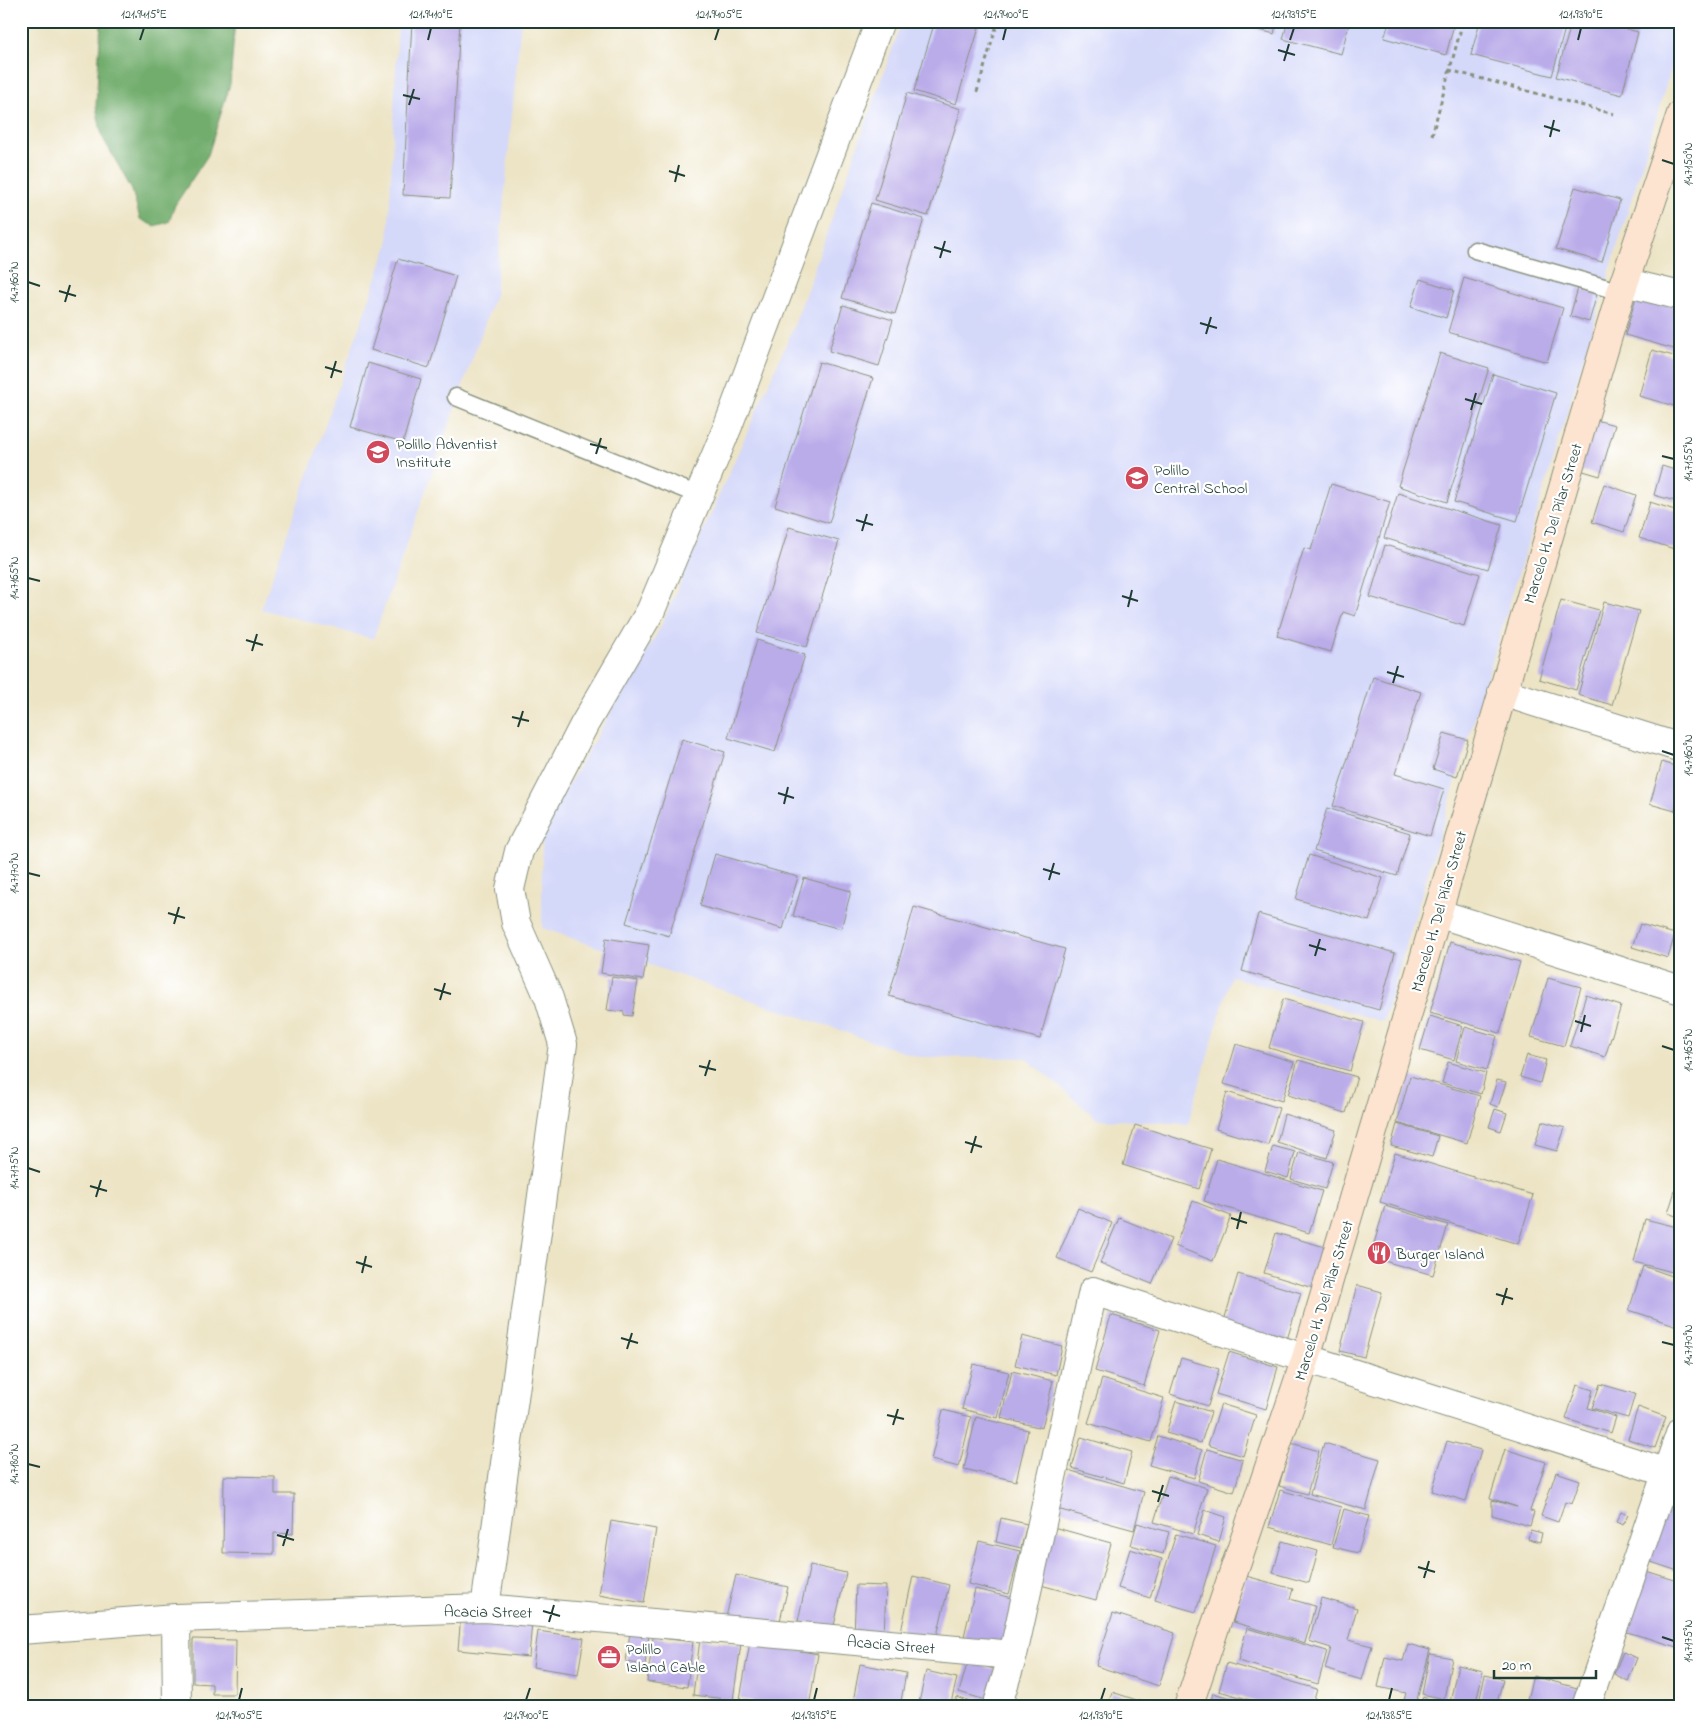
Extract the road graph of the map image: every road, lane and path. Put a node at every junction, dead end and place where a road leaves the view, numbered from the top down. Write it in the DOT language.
graph roads {
  1 [pos="880,21"];
  2 [pos="998,21"];
  3 [pos="1463,21"];
  4 [pos="1449,70"];
  5 [pos="977,92"];
  6 [pos="1614,114"];
  7 [pos="1681,114"];
  8 [pos="1432,135"];
  9 [pos="1475,250"];
  10 [pos="1622,287"];
  11 [pos="1681,296"];
  12 [pos="456,397"];
  13 [pos="698,495"];
  14 [pos="1502,692"];
  15 [pos="1681,748"];
  16 [pos="1438,913"];
  17 [pos="1681,990"];
  18 [pos="1306,1358"];
  19 [pos="1681,1431"];
  20 [pos="1674,1475"];
  21 [pos="485,1608"];
  22 [pos="176,1618"];
  23 [pos="21,1630"];
  24 [pos="1013,1655"];
  25 [pos="177,1707"];
  26 [pos="997,1707"];
  27 [pos="1188,1707"];
  28 [pos="1586,1707"];
  1 -- 13 [label="street"];
  2 -- 5 [label="path"];
  3 -- 4 [label="path"];
  4 -- 6 [label="path"];
  4 -- 8 [label="path"];
  7 -- 10 [label="main road, Marcelo H. Del Pilar Street"];
  9 -- 10 [label="lane"];
  10 -- 11 [label="street"];
  10 -- 14 [label="main road, Marcelo H. Del Pilar Street"];
  12 -- 13 [label="lane"];
  13 -- 21 [label="street"];
  14 -- 15 [label="street"];
  14 -- 16 [label="main road, Marcelo H. Del Pilar Street"];
  16 -- 17 [label="street"];
  16 -- 18 [label="main road, Marcelo H. Del Pilar Street"];
  18 -- 20 [label="street"];
  18 -- 24 [label="street"];
  18 -- 27 [label="main road, Marcelo H. Del Pilar Street"];
  19 -- 20 [label="street"];
  20 -- 28 [label="street"];
  21 -- 22 [label="street, Acacia Street"];
  21 -- 24 [label="street, Acacia Street"];
  22 -- 23 [label="street, Acacia Street"];
  22 -- 25 [label="street"];
  24 -- 26 [label="street"];
}
